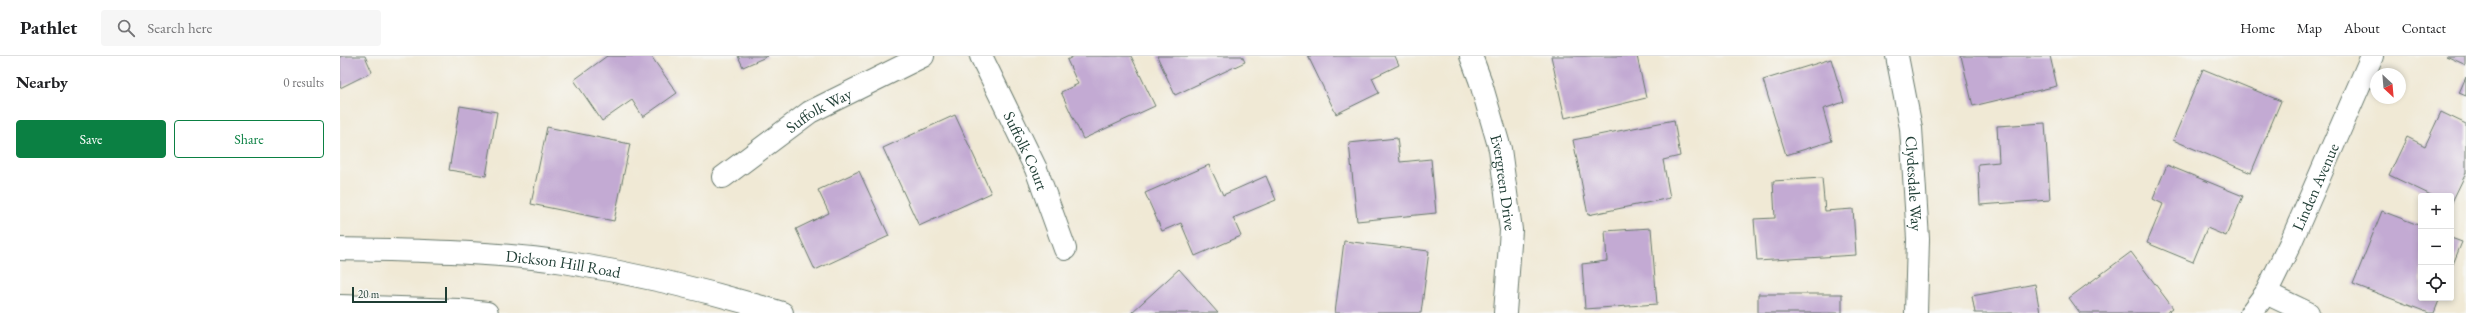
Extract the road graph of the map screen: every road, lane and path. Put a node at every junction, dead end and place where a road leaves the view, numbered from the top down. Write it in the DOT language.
graph roads {
  1 [pos="923,56"];
  2 [pos="981,56"];
  3 [pos="1471,56"];
  4 [pos="1897,56"];
  5 [pos="2372,56"];
  6 [pos="723,177"];
  7 [pos="340,249"];
  8 [pos="1065,249"];
  9 [pos="2266,293"];
  10 [pos="340,306"];
  11 [pos="487,313"];
  12 [pos="782,313"];
  13 [pos="1505,313"];
  14 [pos="1916,313"];
  15 [pos="2251,313"];
  16 [pos="2308,313"];
  1 -- 6 [label="street, Suffolk Way"];
  2 -- 8 [label="street, Suffolk Court"];
  3 -- 13 [label="street, Evergreen Drive"];
  4 -- 14 [label="street, Clydesdale Way"];
  5 -- 9 [label="street, Linden Avenue"];
  7 -- 12 [label="street, Dickson Hill Road"];
  9 -- 15 [label="street, Linden Avenue"];
  9 -- 16 [label="street"];
  10 -- 11 [label="street"];
}
